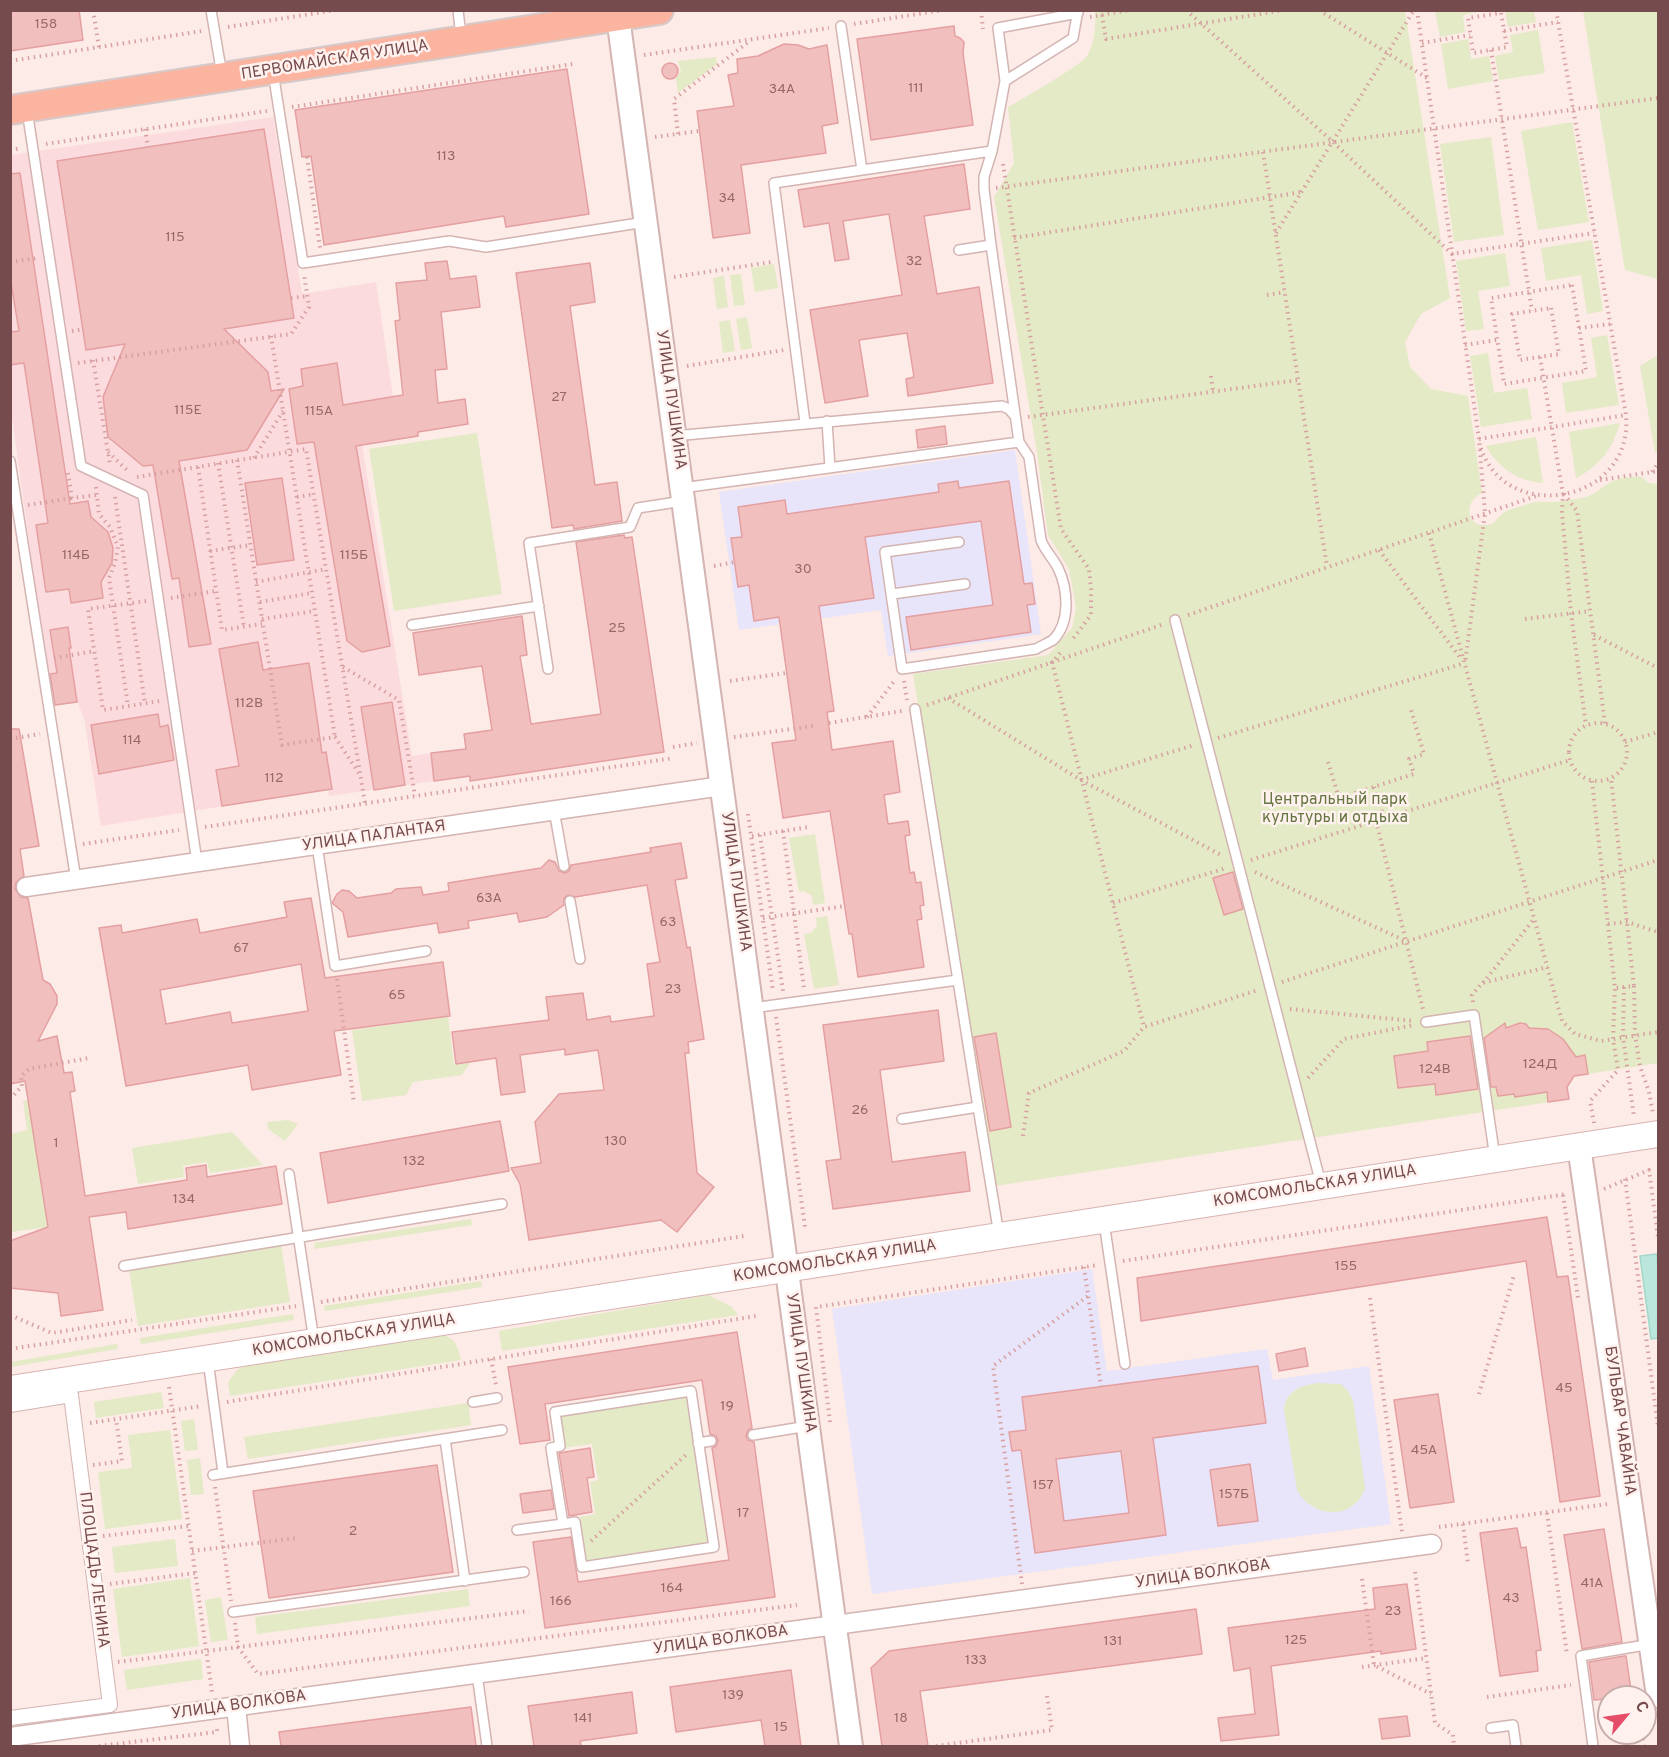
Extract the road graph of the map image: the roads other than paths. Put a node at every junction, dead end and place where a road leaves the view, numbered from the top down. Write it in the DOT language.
graph roads {
  1 [pos="211,10"];
  2 [pos="458,10"];
  3 [pos="659,10"];
  4 [pos="1078,14"];
  5 [pos="618,17"];
  6 [pos="841,26"];
  7 [pos="462,41"];
  8 [pos="273,70"];
  9 [pos="222,78"];
  10 [pos="1005,81"];
  11 [pos="18,109"];
  12 [pos="992,151"];
  13 [pos="862,170"];
  14 [pos="645,222"];
  15 [pos="991,245"];
  16 [pos="959,250"];
  17 [pos="1015,418"];
  18 [pos="827,421"];
  19 [pos="805,423"];
  20 [pos="675,436"];
  21 [pos="1019,442"];
  22 [pos="10,461"];
  23 [pos="830,468"];
  24 [pos="682,494"];
  25 [pos="959,542"];
  26 [pos="965,584"];
  27 [pos="892,594"];
  28 [pos="539,606"];
  29 [pos="1175,620"];
  30 [pos="412,625"];
  31 [pos="548,669"];
  32 [pos="912,710"];
  33 [pos="722,786"];
  34 [pos="554,810"];
  35 [pos="317,845"];
  36 [pos="197,862"];
  37 [pos="564,867"];
  38 [pos="76,880"];
  39 [pos="26,887"];
  40 [pos="570,901"];
  41 [pos="426,951"];
  42 [pos="580,959"];
  43 [pos="958,980"];
  44 [pos="752,1008"];
  45 [pos="1426,1022"];
  46 [pos="978,1107"];
  47 [pos="902,1119"];
  48 [pos="1657,1134"];
  49 [pos="1579,1146"];
  50 [pos="1495,1159"];
  51 [pos="290,1174"];
  52 [pos="1322,1186"];
  53 [pos="502,1204"];
  54 [pos="1104,1220"];
  55 [pos="299,1237"];
  56 [pos="999,1237"];
  57 [pos="124,1266"];
  58 [pos="788,1269"];
  59 [pos="315,1342"];
  60 [pos="207,1359"];
  61 [pos="1125,1364"];
  62 [pos="10,1389"];
  63 [pos="497,1398"];
  64 [pos="474,1402"];
  65 [pos="10,1405"];
  66 [pos="808,1426"];
  67 [pos="502,1430"];
  68 [pos="753,1435"];
  69 [pos="445,1439"];
  70 [pos="711,1441"];
  71 [pos="698,1443"];
  72 [pos="224,1473"];
  73 [pos="213,1475"];
  74 [pos="562,1524"];
  75 [pos="517,1530"];
  76 [pos="1432,1544"];
  77 [pos="524,1572"];
  78 [pos="465,1581"];
  79 [pos="233,1612"];
  80 [pos="835,1625"];
  81 [pos="1651,1644"];
  82 [pos="477,1674"];
  83 [pos="1659,1696"];
  84 [pos="236,1706"];
  85 [pos="10,1718"];
  86 [pos="1491,1728"];
  87 [pos="10,1737"];
  88 [pos="240,1746"];
  89 [pos="487,1746"];
  90 [pos="851,1746"];
  91 [pos="1516,1746"];
  92 [pos="1593,1746"];
  1 -- 9 [label="lane"];
  2 -- 7 [label="lane"];
  3 -- 5 [label="main road, ПЕРВОМАЙСКАЯ УЛИЦА"];
  4 -- 10 [label="lane"];
  4 -- 10 [label="lane"];
  5 -- 7 [label="main road, ПЕРВОМАЙСКАЯ УЛИЦА"];
  5 -- 14 [label="street, УЛИЦА ПУШКИНА"];
  6 -- 13 [label="lane"];
  7 -- 8 [label="main road, ПЕРВОМАЙСКАЯ УЛИЦА"];
  8 -- 9 [label="main road, ПЕРВОМАЙСКАЯ УЛИЦА"];
  8 -- 14 [label="lane"];
  9 -- 11 [label="main road, ПЕРВОМАЙСКАЯ УЛИЦА"];
  10 -- 12 [label="lane"];
  11 -- 36 [label="lane"];
  12 -- 13 [label="lane"];
  12 -- 15 [label="lane"];
  13 -- 19 [label="lane"];
  14 -- 20 [label="street, УЛИЦА ПУШКИНА"];
  15 -- 16 [label="lane"];
  15 -- 17 [label="lane"];
  17 -- 18 [label="lane"];
  17 -- 21 [label="lane"];
  18 -- 19 [label="lane"];
  18 -- 23 [label="lane"];
  19 -- 20 [label="lane"];
  20 -- 24 [label="street, УЛИЦА ПУШКИНА"];
  21 -- 23 [label="lane"];
  21 -- 27 [label="lane"];
  22 -- 38 [label="lane"];
  23 -- 24 [label="lane"];
  24 -- 28 [label="lane"];
  24 -- 33 [label="street, УЛИЦА ПУШКИНА"];
  25 -- 27 [label="lane"];
  26 -- 27 [label="lane"];
  28 -- 30 [label="lane"];
  28 -- 31 [label="lane"];
  29 -- 52 [label="lane"];
  32 -- 43 [label="lane"];
  33 -- 34 [label="street, УЛИЦА ПАЛАНТАЯ"];
  33 -- 44 [label="street, УЛИЦА ПУШКИНА"];
  34 -- 35 [label="street, УЛИЦА ПАЛАНТАЯ"];
  34 -- 37 [label="lane"];
  35 -- 36 [label="street, УЛИЦА ПАЛАНТАЯ"];
  35 -- 41 [label="lane"];
  36 -- 38 [label="street, УЛИЦА ПАЛАНТАЯ"];
  38 -- 39 [label="street, УЛИЦА ПАЛАНТАЯ"];
  40 -- 42 [label="lane"];
  43 -- 44 [label="lane"];
  43 -- 46 [label="lane"];
  44 -- 58 [label="street, УЛИЦА ПУШКИНА"];
  45 -- 50 [label="lane"];
  46 -- 47 [label="lane"];
  46 -- 56 [label="lane"];
  48 -- 49 [label="main road, КОМСОМОЛЬСКАЯ УЛИЦА"];
  49 -- 50 [label="main road, КОМСОМОЛЬСКАЯ УЛИЦА"];
  49 -- 81 [label="street, БУЛЬВАР ЧАВАЙНА"];
  50 -- 52 [label="main road, КОМСОМОЛЬСКАЯ УЛИЦА"];
  51 -- 55 [label="lane"];
  52 -- 54 [label="main road, КОМСОМОЛЬСКАЯ УЛИЦА"];
  53 -- 55 [label="lane"];
  54 -- 56 [label="main road, КОМСОМОЛЬСКАЯ УЛИЦА"];
  54 -- 61 [label="lane"];
  55 -- 57 [label="lane"];
  55 -- 59 [label="lane"];
  56 -- 58 [label="main road, КОМСОМОЛЬСКАЯ УЛИЦА"];
  58 -- 59 [label="main road, КОМСОМОЛЬСКАЯ УЛИЦА"];
  58 -- 66 [label="street, УЛИЦА ПУШКИНА"];
  59 -- 60 [label="main road, КОМСОМОЛЬСКАЯ УЛИЦА"];
  60 -- 62 [label="main road, КОМСОМОЛЬСКАЯ УЛИЦА"];
  60 -- 72 [label="lane"];
  63 -- 64 [label="lane"];
  65 -- 85 [label="street, ПЛОЩАДЬ ЛЕНИНА"];
  66 -- 68 [label="lane"];
  66 -- 80 [label="street, УЛИЦА ПУШКИНА"];
  67 -- 69 [label="lane"];
  69 -- 72 [label="lane"];
  69 -- 78 [label="lane"];
  70 -- 71 [label="lane"];
  71 -- 74 [label="lane"];
  71 -- 74 [label="lane"];
  72 -- 73 [label="lane"];
  74 -- 75 [label="lane"];
  76 -- 80 [label="street, УЛИЦА ВОЛКОВА"];
  77 -- 78 [label="lane"];
  78 -- 79 [label="lane"];
  80 -- 82 [label="street, УЛИЦА ВОЛКОВА"];
  80 -- 90 [label="street, УЛИЦА ПУШКИНА"];
  81 -- 83 [label="street, БУЛЬВАР ЧАВАЙНА"];
  81 -- 92 [label="lane"];
  82 -- 84 [label="street, УЛИЦА ВОЛКОВА"];
  82 -- 89 [label="lane"];
  84 -- 87 [label="street, УЛИЦА ВОЛКОВА"];
  84 -- 88 [label="street"];
  86 -- 91 [label="lane"];
}
